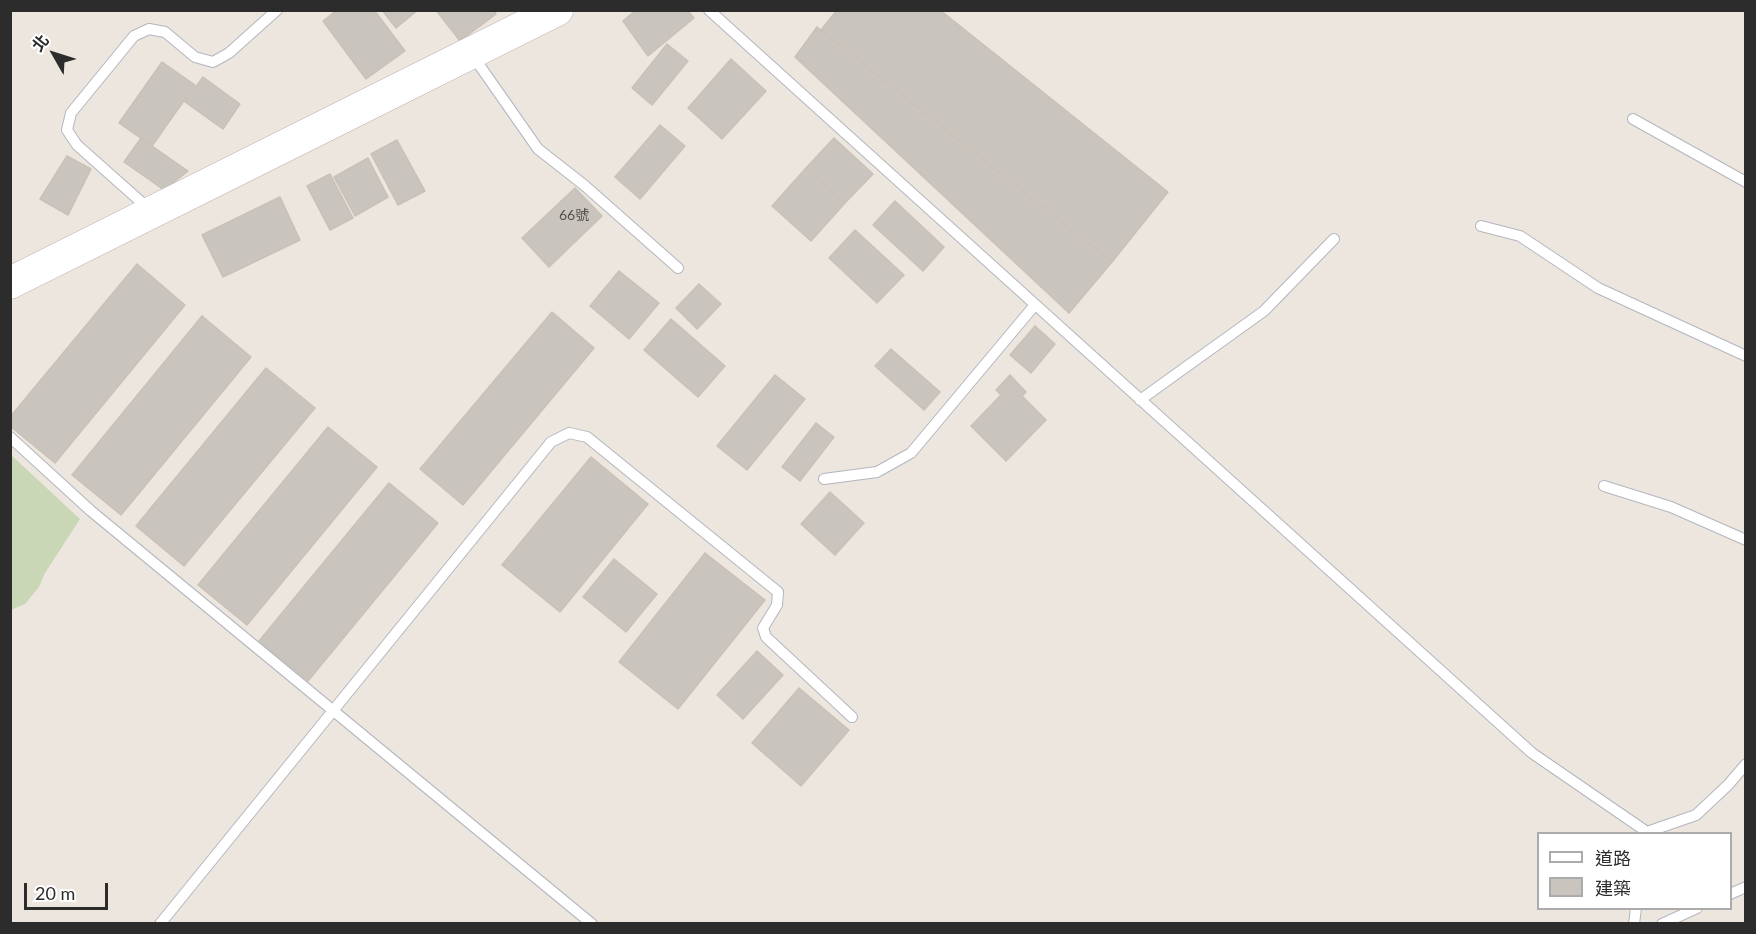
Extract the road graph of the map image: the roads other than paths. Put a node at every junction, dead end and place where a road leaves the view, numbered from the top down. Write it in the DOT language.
graph roads {
  1 [pos="278,10"];
  2 [pos="557,10"];
  3 [pos="709,10"];
  4 [pos="471,54"];
  5 [pos="1633,119"];
  6 [pos="1746,182"];
  7 [pos="154,213"];
  8 [pos="1481,226"];
  9 [pos="1334,239"];
  10 [pos="678,268"];
  11 [pos="10,284"];
  12 [pos="1034,306"];
  13 [pos="1746,356"];
  14 [pos="1140,400"];
  15 [pos="10,437"];
  16 [pos="824,479"];
  17 [pos="1604,486"];
  18 [pos="1746,540"];
  19 [pos="334,711"];
  20 [pos="852,717"];
  21 [pos="1746,764"];
  22 [pos="1646,832"];
  23 [pos="1650,832"];
  24 [pos="1746,887"];
  25 [pos="1732,894"];
  26 [pos="1695,910"];
  27 [pos="160,924"];
  28 [pos="592,924"];
  29 [pos="1662,924"];
  1 -- 7 [label="lane"];
  2 -- 4 [label="street"];
  3 -- 12 [label="lane"];
  4 -- 7 [label="street"];
  4 -- 10 [label="lane"];
  5 -- 6 [label="lane"];
  7 -- 11 [label="street"];
  8 -- 13 [label="lane"];
  9 -- 14 [label="lane"];
  12 -- 14 [label="lane"];
  12 -- 16 [label="lane"];
  14 -- 22 [label="lane"];
  15 -- 19 [label="lane"];
  17 -- 18 [label="lane"];
  19 -- 20 [label="lane"];
  19 -- 27 [label="lane"];
  19 -- 28 [label="lane"];
  21 -- 23 [label="lane"];
  24 -- 25 [label="lane"];
  26 -- 29 [label="lane"];
}
